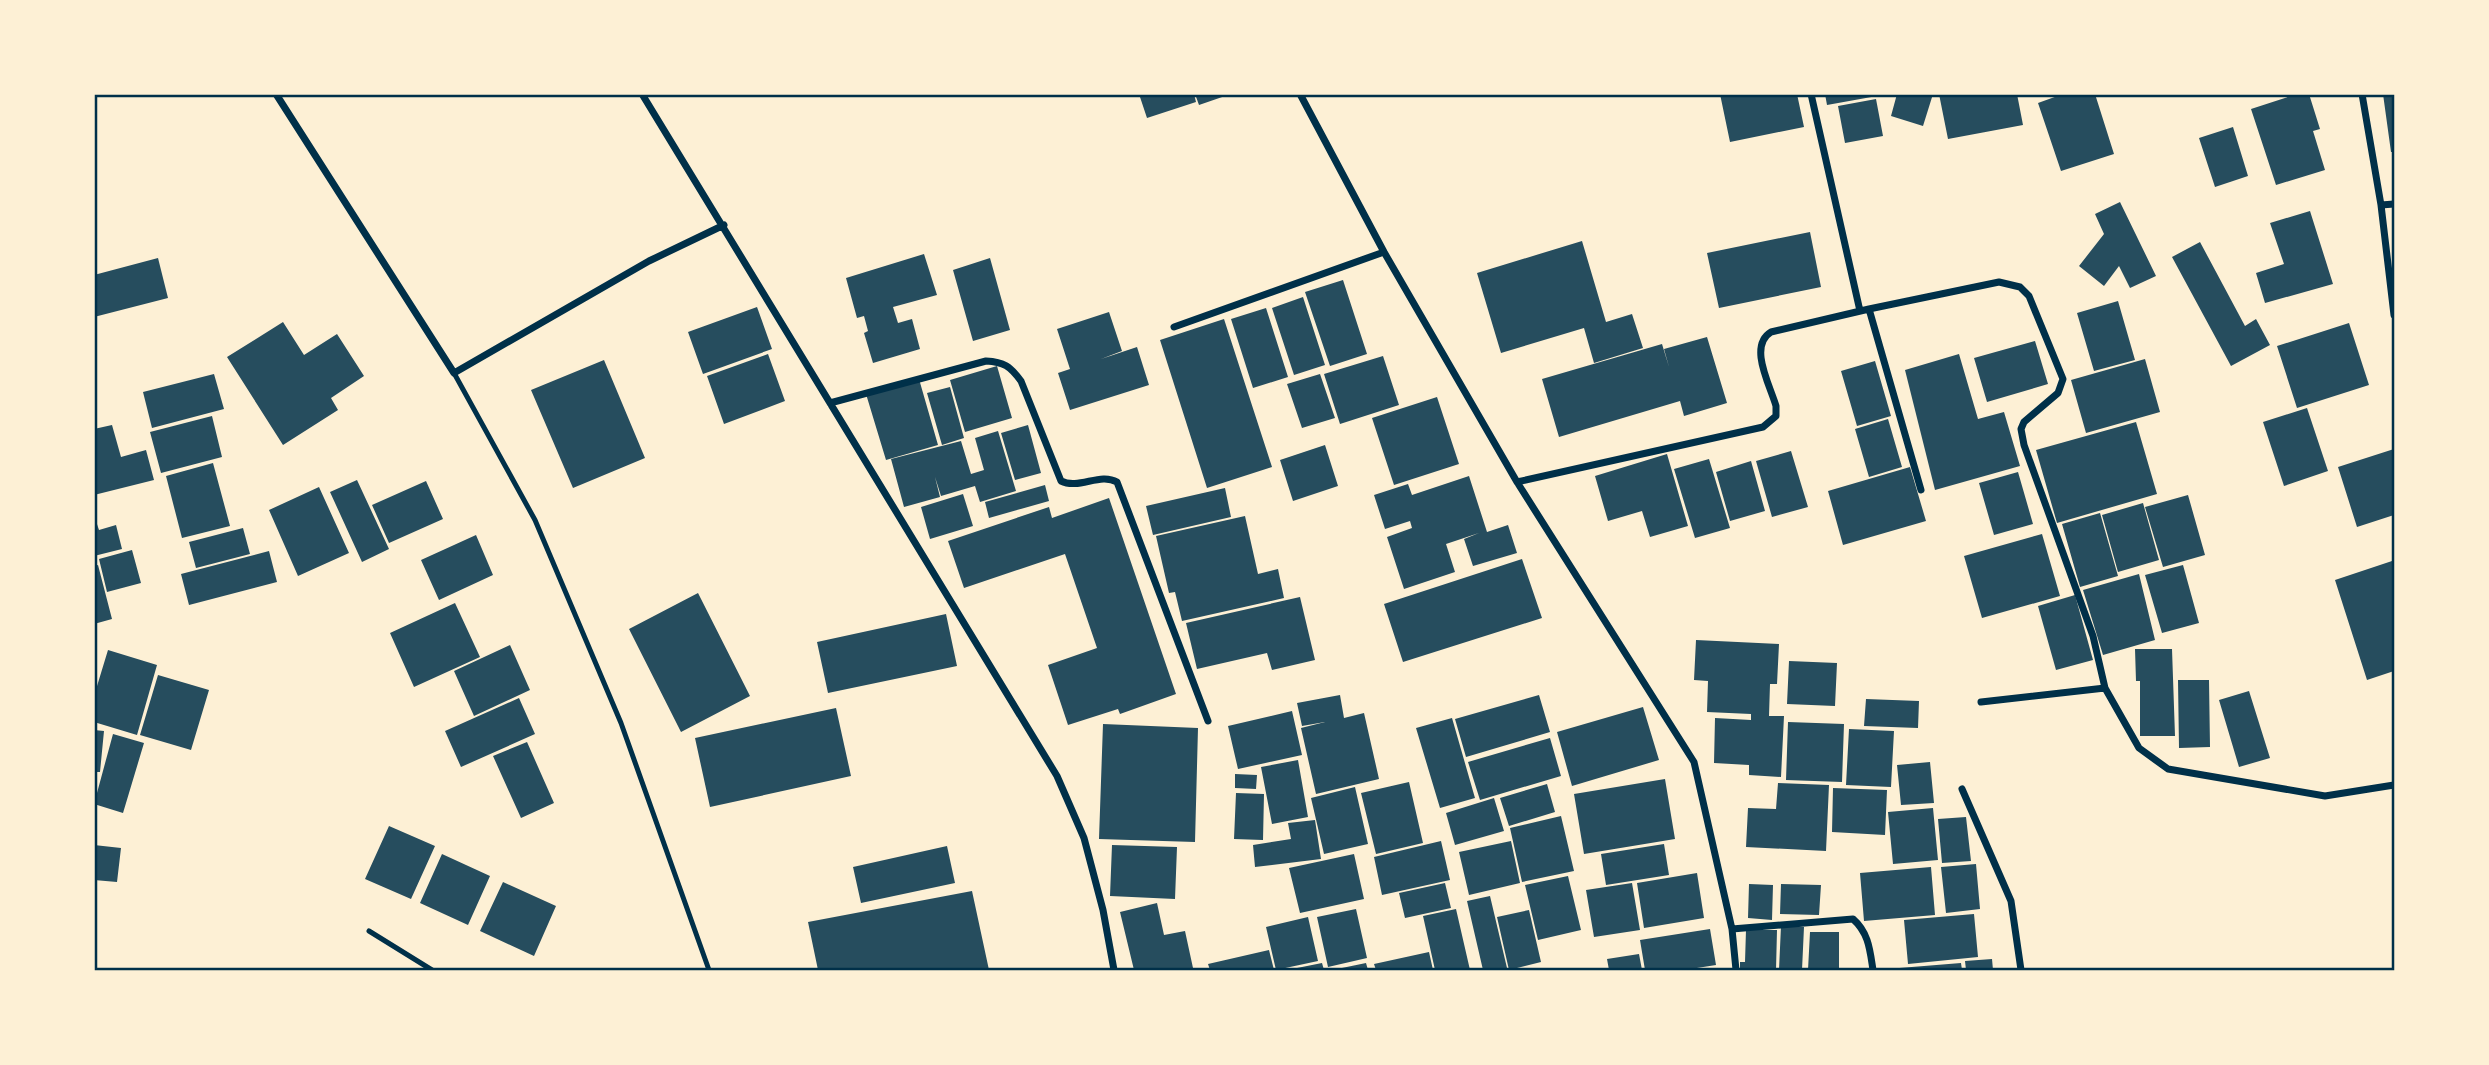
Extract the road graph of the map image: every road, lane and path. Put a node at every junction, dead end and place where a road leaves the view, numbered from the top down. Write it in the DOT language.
graph roads {
  1 [pos="276,94"];
  2 [pos="642,94"];
  3 [pos="1300,94"];
  4 [pos="1811,94"];
  5 [pos="2362,94"];
  6 [pos="2395,204"];
  7 [pos="2381,205"];
  8 [pos="724,225"];
  9 [pos="1384,252"];
  10 [pos="1869,309"];
  11 [pos="1860,311"];
  12 [pos="2395,315"];
  13 [pos="1174,327"];
  14 [pos="454,373"];
  15 [pos="830,403"];
  16 [pos="1517,482"];
  17 [pos="1921,490"];
  18 [pos="2105,688"];
  19 [pos="1981,702"];
  20 [pos="1208,721"];
  21 [pos="2395,785"];
  22 [pos="1962,789"];
  23 [pos="1732,929"];
  24 [pos="369,931"];
  25 [pos="432,971"];
  26 [pos="709,971"];
  27 [pos="1114,971"];
  28 [pos="1736,971"];
  29 [pos="1873,971"];
  30 [pos="2021,971"];
  1 -- 14 [label="street"];
  2 -- 8 [label="street"];
  3 -- 9 [label="street"];
  4 -- 11 [label="street"];
  5 -- 7 [label="street"];
  6 -- 7 [label="street"];
  7 -- 12 [label="street"];
  8 -- 14 [label="street"];
  8 -- 15 [label="street"];
  9 -- 13 [label="street"];
  9 -- 16 [label="street"];
  10 -- 11 [label="street"];
  10 -- 17 [label="street"];
  10 -- 18 [label="street"];
  11 -- 16 [label="street"];
  14 -- 26 [label="lane"];
  15 -- 20 [label="street"];
  15 -- 27 [label="street"];
  16 -- 23 [label="street"];
  18 -- 19 [label="street"];
  18 -- 21 [label="street"];
  22 -- 30 [label="street"];
  23 -- 28 [label="street"];
  23 -- 29 [label="street"];
  24 -- 25 [label="lane"];
}
